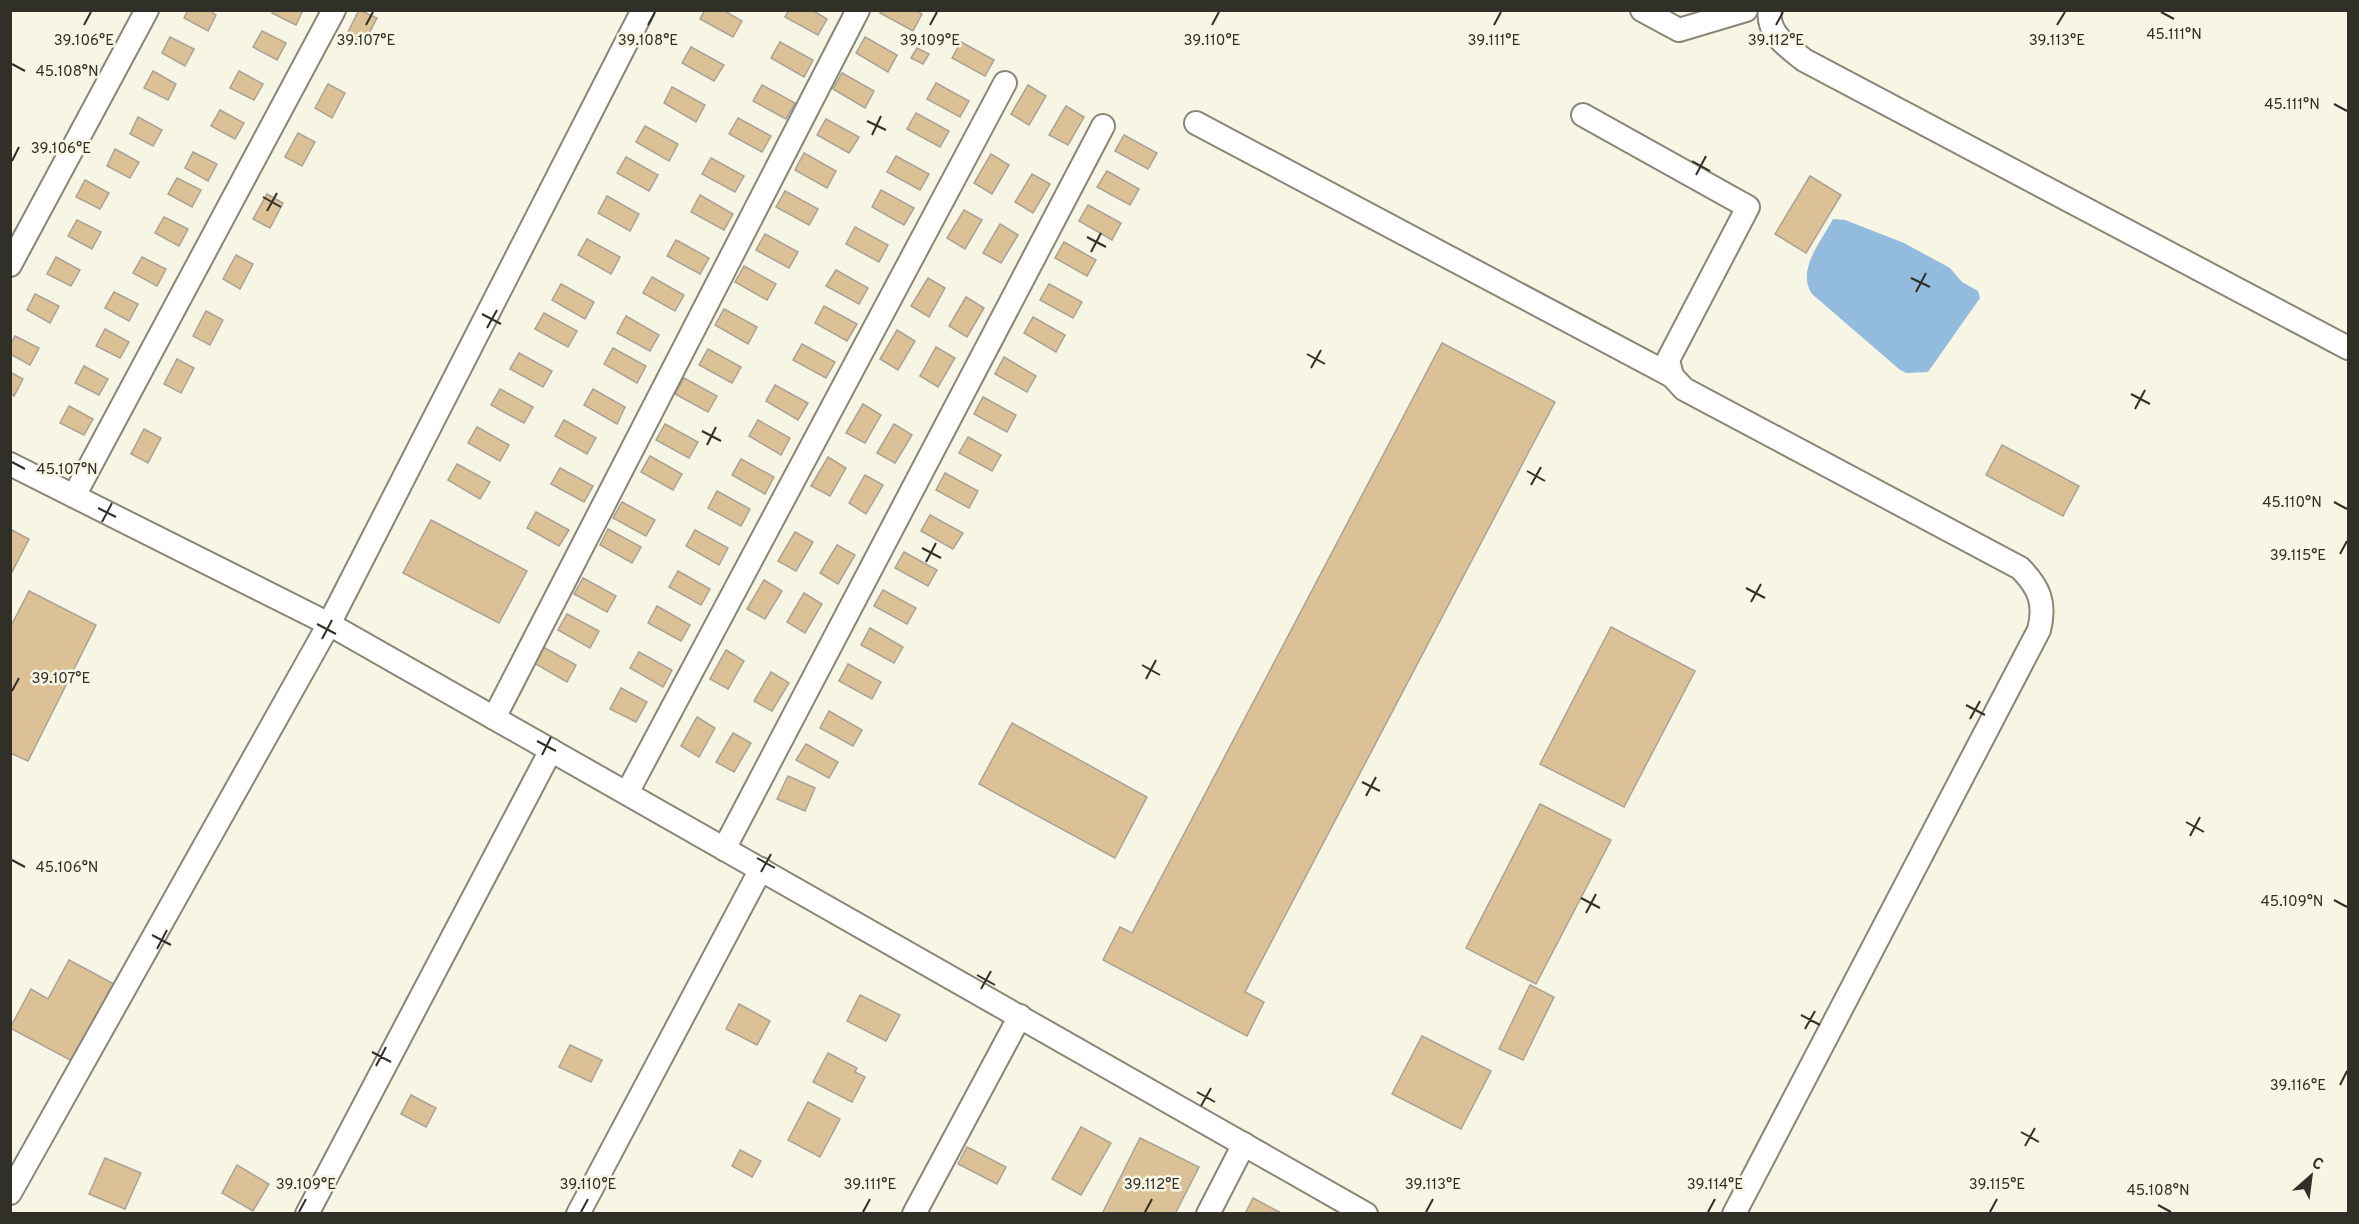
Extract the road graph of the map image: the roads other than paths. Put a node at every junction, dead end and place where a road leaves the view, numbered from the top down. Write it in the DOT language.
graph roads {
  1 [pos="147,10"];
  2 [pos="334,10"];
  3 [pos="643,10"];
  4 [pos="858,10"];
  5 [pos="1642,10"];
  6 [pos="1746,10"];
  7 [pos="1770,10"];
  8 [pos="1005,83"];
  9 [pos="1582,115"];
  10 [pos="1196,123"];
  11 [pos="1103,126"];
  12 [pos="10,265"];
  13 [pos="2349,348"];
  14 [pos="1672,376"];
  15 [pos="10,464"];
  16 [pos="74,496"];
  17 [pos="329,624"];
  18 [pos="494,718"];
  19 [pos="551,750"];
  20 [pos="627,794"];
  21 [pos="724,849"];
  22 [pos="761,869"];
  23 [pos="1020,1017"];
  24 [pos="1244,1144"];
  25 [pos="10,1193"];
  26 [pos="307,1214"];
  27 [pos="578,1214"];
  28 [pos="914,1214"];
  29 [pos="1208,1214"];
  30 [pos="1366,1214"];
  31 [pos="1734,1214"];
  1 -- 12 [label="street"];
  2 -- 16 [label="street"];
  3 -- 17 [label="street"];
  4 -- 18 [label="street"];
  5 -- 6 [label="street"];
  7 -- 13 [label="street"];
  8 -- 20 [label="street"];
  9 -- 14 [label="street"];
  10 -- 14 [label="street"];
  11 -- 21 [label="street"];
  14 -- 31 [label="street"];
  15 -- 16 [label="street"];
  16 -- 17 [label="street"];
  17 -- 18 [label="street"];
  17 -- 25 [label="street"];
  18 -- 19 [label="street"];
  19 -- 20 [label="street"];
  19 -- 26 [label="street"];
  20 -- 21 [label="street"];
  21 -- 22 [label="street"];
  22 -- 23 [label="street"];
  22 -- 27 [label="street"];
  23 -- 24 [label="street"];
  23 -- 28 [label="street"];
  24 -- 29 [label="street"];
  24 -- 30 [label="street"];
}
